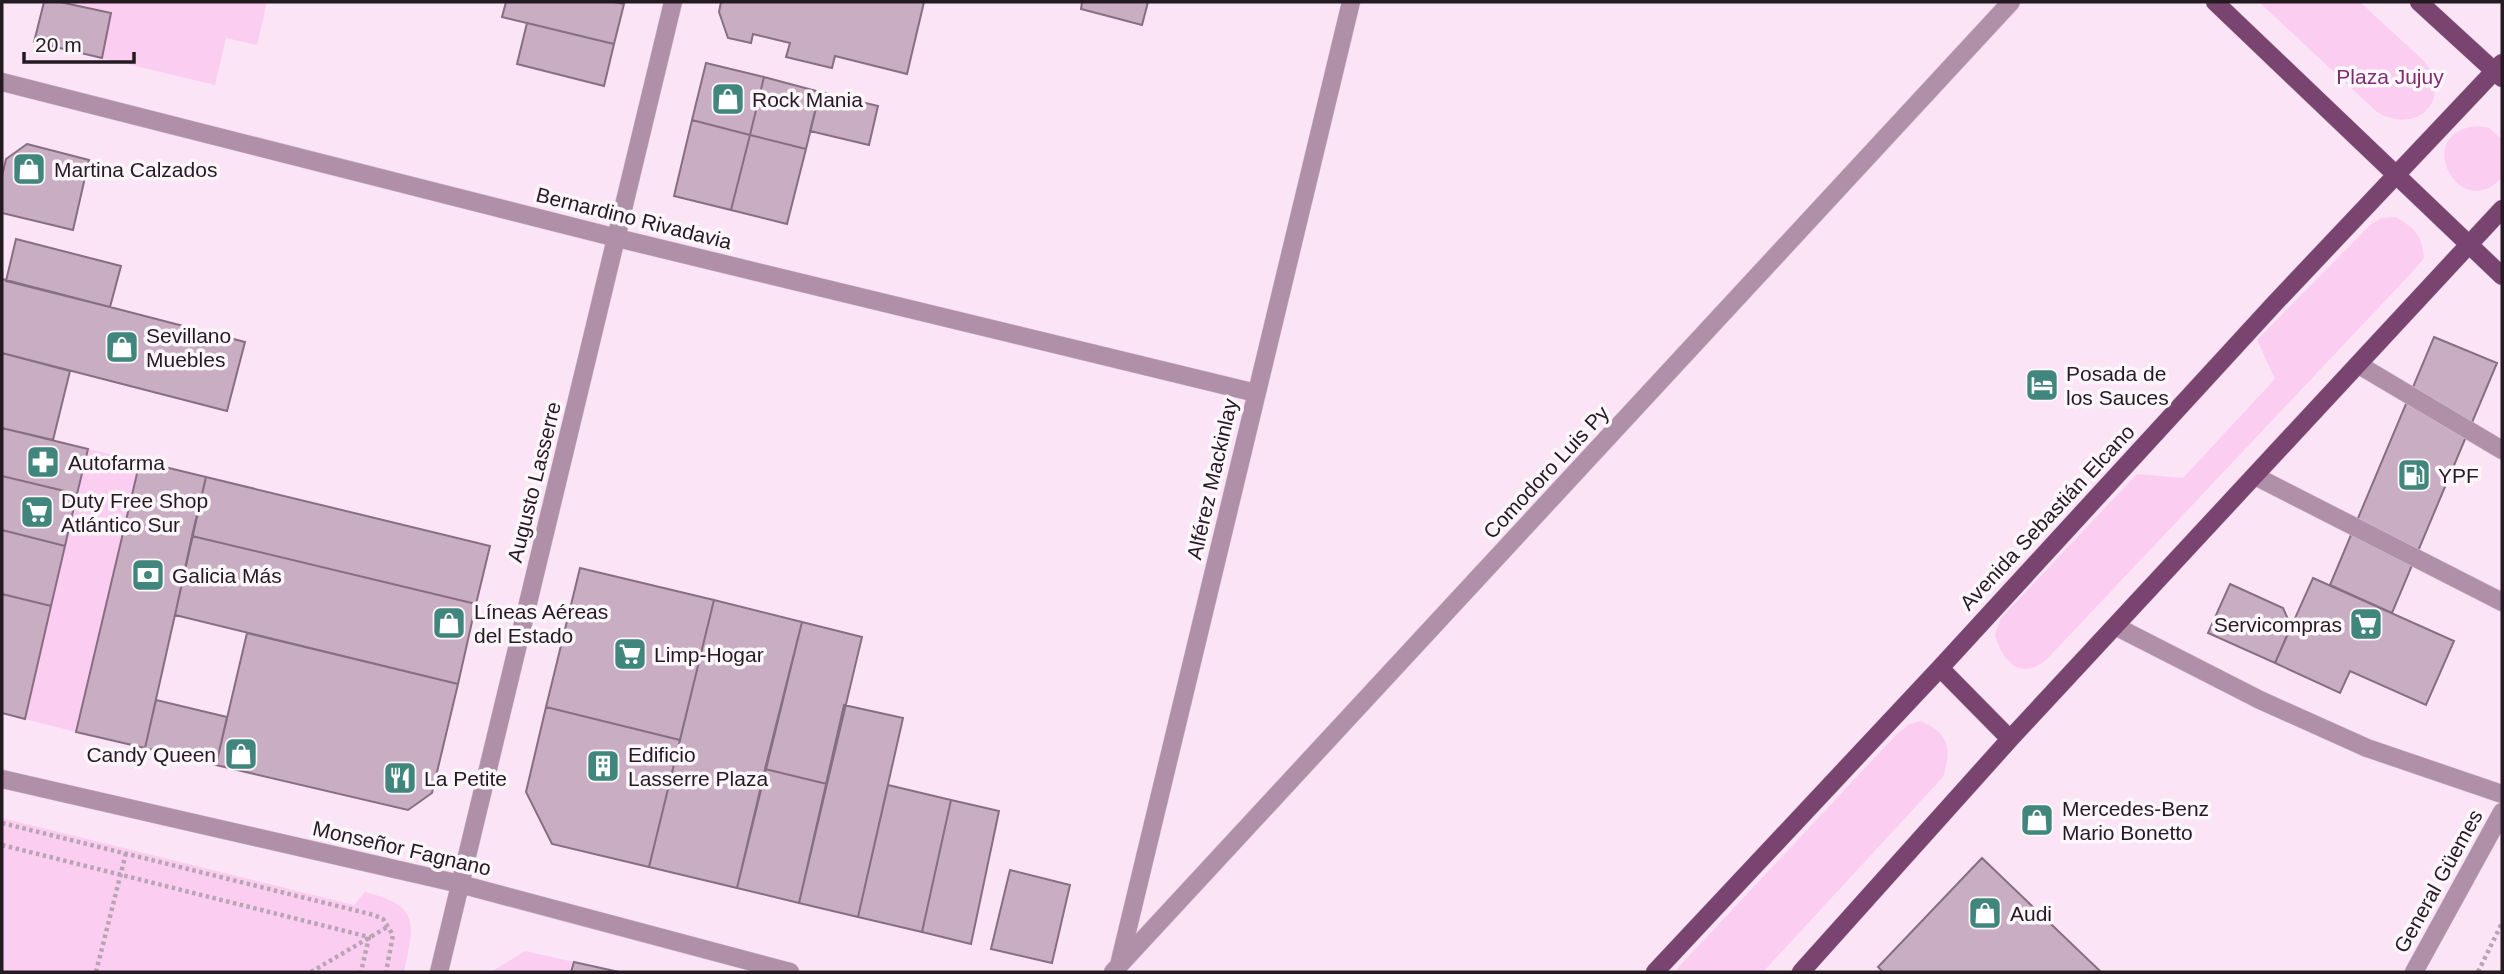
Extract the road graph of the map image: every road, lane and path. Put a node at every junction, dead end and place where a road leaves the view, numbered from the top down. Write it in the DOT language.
graph roads {
  1 [pos="673,2"];
  2 [pos="1351,2"];
  3 [pos="2011,2"];
  4 [pos="2214,2"];
  5 [pos="2419,2"];
  6 [pos="2500,70"];
  7 [pos="2,82"];
  8 [pos="2395,174"];
  9 [pos="2502,209"];
  10 [pos="617,238"];
  11 [pos="2470,245"];
  12 [pos="2502,276"];
  13 [pos="2359,365"];
  14 [pos="1256,393"];
  15 [pos="2502,450"];
  16 [pos="2255,476"];
  17 [pos="2502,602"];
  18 [pos="2115,626"];
  19 [pos="1940,667"];
  20 [pos="2010,738"];
  21 [pos="2,779"];
  22 [pos="2502,794"];
  23 [pos="2502,812"];
  24 [pos="2,823"];
  25 [pos="2,845"];
  26 [pos="126,853"];
  27 [pos="120,876"];
  28 [pos="460,884"];
  29 [pos="2502,923"];
  30 [pos="389,926"];
  31 [pos="369,937"];
  32 [pos="1116,970"];
  33 [pos="96,972"];
  34 [pos="311,972"];
  35 [pos="361,972"];
  36 [pos="386,972"];
  37 [pos="439,972"];
  38 [pos="790,972"];
  39 [pos="1655,972"];
  40 [pos="1801,972"];
  41 [pos="2414,972"];
  42 [pos="2478,972"];
  1 -- 10 [label="street, Augusto Lasserre"];
  2 -- 14 [label="street, Alférez Mackinlay"];
  3 -- 32 [label="street, Comodoro Luis Py"];
  4 -- 8 [label="main road"];
  5 -- 6 [label="main road"];
  6 -- 8 [label="main road, Avenida Sebastián Elcano"];
  7 -- 10 [label="street, Bernardino Rivadavia"];
  8 -- 11 [label="main road"];
  8 -- 19 [label="main road, Avenida Sebastián Elcano"];
  9 -- 11 [label="main road"];
  10 -- 14 [label="street, Bernardino Rivadavia"];
  10 -- 28 [label="street, Augusto Lasserre"];
  11 -- 12 [label="main road"];
  11 -- 13 [label="main road"];
  13 -- 15 [label="street"];
  13 -- 16 [label="main road"];
  14 -- 32 [label="street, Alférez Mackinlay"];
  16 -- 17 [label="street"];
  16 -- 18 [label="main road"];
  18 -- 20 [label="main road"];
  18 -- 22 [label="street"];
  19 -- 20 [label="main road"];
  19 -- 39 [label="main road, Avenida Sebastián Elcano"];
  20 -- 40 [label="main road"];
  21 -- 28 [label="street, Monseñor Fagnano"];
  23 -- 41 [label="street, General Güemes"];
  24 -- 26 [label="path"];
  25 -- 27 [label="path"];
  26 -- 27 [label="path"];
  26 -- 30 [label="path"];
  27 -- 31 [label="path"];
  27 -- 33 [label="path"];
  28 -- 37 [label="street, Augusto Lasserre"];
  28 -- 38 [label="street, Monseñor Fagnano"];
  29 -- 42 [label="path"];
  30 -- 31 [label="path"];
  30 -- 36 [label="path"];
  31 -- 34 [label="path"];
  31 -- 35 [label="path"];
}
